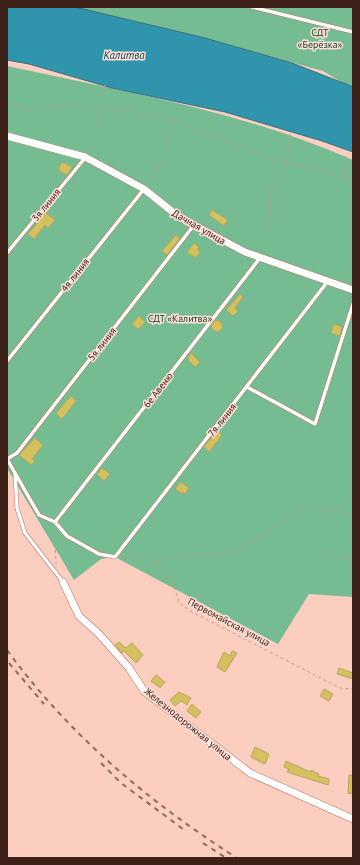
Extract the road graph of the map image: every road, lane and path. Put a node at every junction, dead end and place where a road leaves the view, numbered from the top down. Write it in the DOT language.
graph roads {
  1 [pos="252,7"];
  2 [pos="353,32"];
  3 [pos="104,84"];
  4 [pos="7,101"];
  5 [pos="102,110"];
  6 [pos="173,120"];
  7 [pos="290,133"];
  8 [pos="8,137"];
  9 [pos="346,154"];
  10 [pos="85,157"];
  11 [pos="287,163"];
  12 [pos="344,178"];
  13 [pos="353,182"];
  14 [pos="144,189"];
  15 [pos="194,225"];
  16 [pos="7,253"];
  17 [pos="260,258"];
  18 [pos="328,282"];
  19 [pos="353,290"];
  20 [pos="353,304"];
  21 [pos="7,361"];
  22 [pos="247,387"];
  23 [pos="7,459"];
  24 [pos="15,473"];
  25 [pos="353,516"];
  26 [pos="55,522"];
  27 [pos="115,557"];
  28 [pos="315,558"];
  29 [pos="353,559"];
  30 [pos="152,561"];
  31 [pos="57,573"];
  32 [pos="63,582"];
  33 [pos="353,689"];
  34 [pos="353,819"];
  1 -- 2 [label="lane"];
  3 -- 5 [label="path"];
  4 -- 5 [label="path"];
  5 -- 6 [label="path"];
  5 -- 10 [label="path"];
  6 -- 11 [label="path"];
  6 -- 14 [label="path"];
  7 -- 11 [label="path"];
  8 -- 10 [label="street, Дачная улица"];
  9 -- 12 [label="path"];
  10 -- 14 [label="street, Дачная улица"];
  10 -- 16 [label="lane, 3я линия"];
  11 -- 12 [label="path"];
  11 -- 17 [label="path"];
  12 -- 13 [label="path"];
  14 -- 15 [label="street, Дачная улица"];
  14 -- 21 [label="lane, 4я линия"];
  15 -- 17 [label="street, Дачная улица"];
  15 -- 23 [label="lane, 5я линия"];
  17 -- 18 [label="street, Дачная улица"];
  17 -- 26 [label="lane, 6е Авеню"];
  18 -- 19 [label="street, Дачная улица"];
  18 -- 22 [label="lane, 7я линия"];
  20 -- 22 [label="lane"];
  22 -- 27 [label="lane, 7я линия"];
  23 -- 24 [label="lane"];
  24 -- 26 [label="lane"];
  24 -- 31 [label="lane"];
  25 -- 30 [label="path"];
  26 -- 27 [label="lane"];
  26 -- 31 [label="path"];
  27 -- 30 [label="path, Первомайская улица"];
  28 -- 29 [label="path"];
  30 -- 33 [label="path, Первомайская улица"];
  31 -- 32 [label="lane"];
  32 -- 34 [label="street, Железнодорожная улица"];
}
